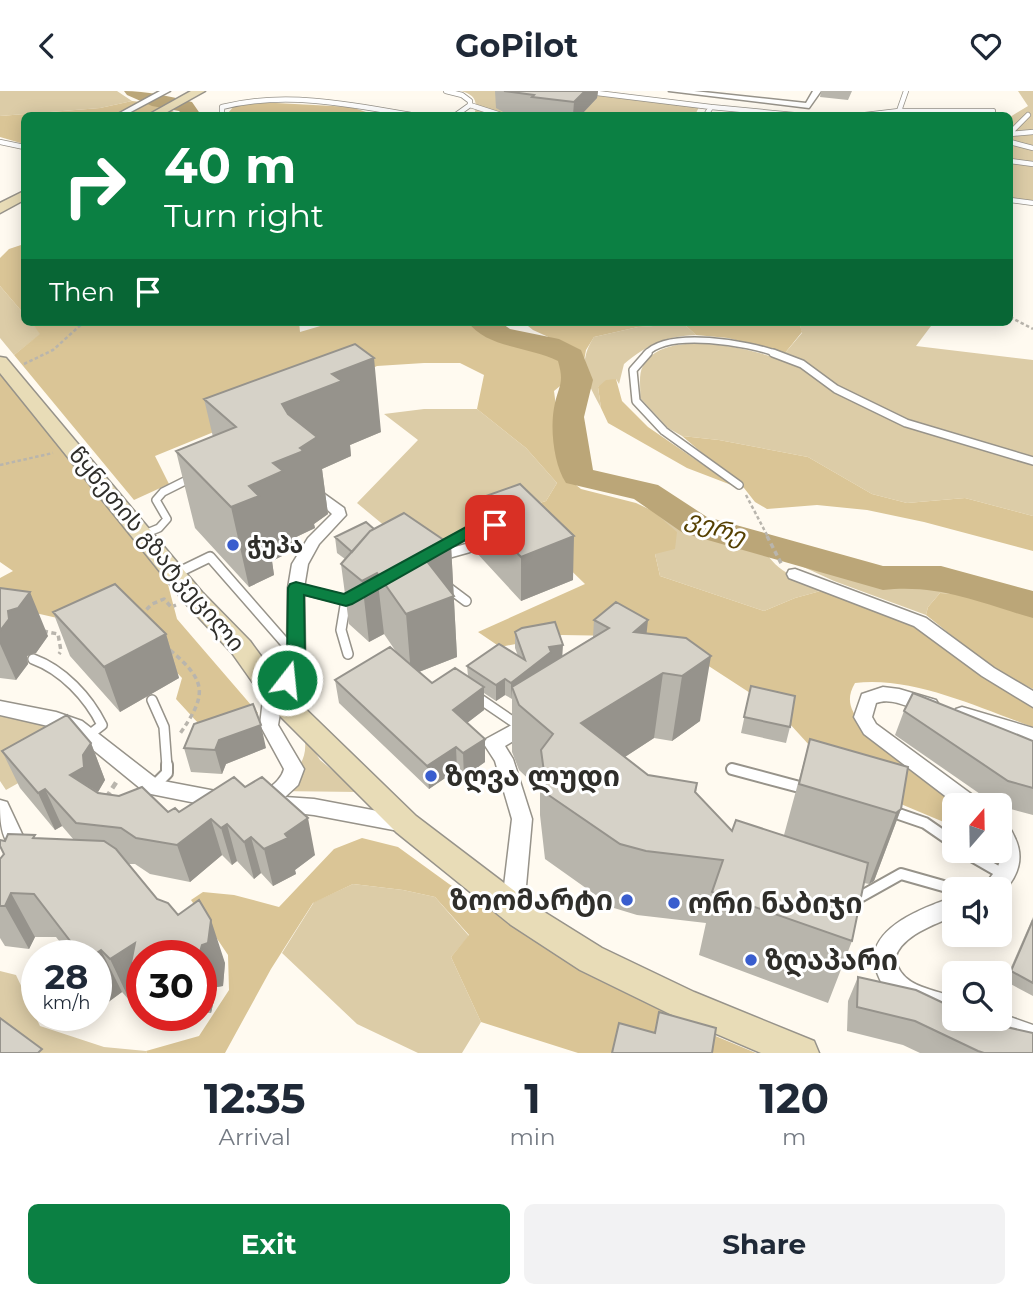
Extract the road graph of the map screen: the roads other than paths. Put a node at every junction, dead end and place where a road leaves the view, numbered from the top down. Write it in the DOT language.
graph roads {
  1 [pos="166,91"];
  2 [pos="199,91"];
  3 [pos="212,91"];
  4 [pos="446,91"];
  5 [pos="582,91"];
  6 [pos="673,91"];
  7 [pos="817,91"];
  8 [pos="906,91"];
  9 [pos="470,105"];
  10 [pos="712,107"];
  11 [pos="899,110"];
  12 [pos="993,111"];
  13 [pos="126,112"];
  14 [pos="160,112"];
  15 [pos="173,112"];
  16 [pos="222,112"];
  17 [pos="394,112"];
  18 [pos="460,112"];
  19 [pos="492,112"];
  20 [pos="708,112"];
  21 [pos="763,112"];
  22 [pos="885,112"];
  23 [pos="1028,114"];
  24 [pos="1013,130"];
  25 [pos="1033,132"];
  26 [pos="1013,133"];
  27 [pos="0,142"];
  28 [pos="1013,143"];
  29 [pos="21,146"];
  30 [pos="1033,148"];
  31 [pos="1013,161"];
  32 [pos="1033,164"];
  33 [pos="21,189"];
  34 [pos="21,196"];
  35 [pos="1013,201"];
  36 [pos="1033,204"];
  37 [pos="2,205"];
  38 [pos="5,365"];
  39 [pos="1033,461"];
  40 [pos="204,473"];
  41 [pos="307,485"];
  42 [pos="739,485"];
  43 [pos="488,524"];
  44 [pos="142,535"];
  45 [pos="468,548"];
  46 [pos="175,574"];
  47 [pos="795,574"];
  48 [pos="434,577"];
  49 [pos="296,588"];
  50 [pos="357,594"];
  51 [pos="346,600"];
  52 [pos="466,601"];
  53 [pos="348,654"];
  54 [pos="296,656"];
  55 [pos="33,659"];
  56 [pos="468,691"];
  57 [pos="275,694"];
  58 [pos="152,700"];
  59 [pos="1033,700"];
  60 [pos="0,708"];
  61 [pos="544,714"];
  62 [pos="522,728"];
  63 [pos="89,735"];
  64 [pos="1033,735"];
  65 [pos="732,769"];
  66 [pos="153,787"];
  67 [pos="813,790"];
  68 [pos="955,793"];
  69 [pos="264,804"];
  70 [pos="880,808"];
  71 [pos="1,811"];
  72 [pos="406,824"];
  73 [pos="942,835"];
  74 [pos="39,859"];
  75 [pos="978,863"];
  76 [pos="994,877"];
  77 [pos="942,886"];
  78 [pos="840,899"];
  79 [pos="942,913"];
  80 [pos="522,915"];
  81 [pos="942,1004"];
  82 [pos="1012,1029"];
  83 [pos="1033,1037"];
  84 [pos="802,1053"];
  1 -- 13 [label="street"];
  2 -- 14 [label="main road"];
  3 -- 15 [label="main road"];
  4 -- 9 [label="lane"];
  5 -- 10 [label="lane"];
  6 -- 7 [label="street"];
  8 -- 11 [label="lane"];
  9 -- 18 [label="lane"];
  9 -- 19 [label="lane"];
  10 -- 20 [label="lane"];
  10 -- 21 [label="lane"];
  11 -- 12 [label="lane"];
  11 -- 22 [label="lane"];
  16 -- 17 [label="lane"];
  23 -- 24 [label="lane"];
  25 -- 26 [label="lane"];
  27 -- 29 [label="lane"];
  28 -- 30 [label="lane"];
  31 -- 32 [label="lane"];
  33 -- 37 [label="main road"];
  34 -- 37 [label="main road"];
  35 -- 36 [label="lane"];
  38 -- 44 [label="main road, წყნეთის გზატკეცილი"];
  39 -- 42 [label="lane"];
  40 -- 44 [label="lane"];
  41 -- 49 [label="street"];
  43 -- 45 [label="lane"];
  44 -- 46 [label="main road, წყნეთის გზატკეცილი"];
  46 -- 54 [label="lane"];
  46 -- 57 [label="main road, წყნეთის გზატკეცილი"];
  47 -- 59 [label="street"];
  48 -- 52 [label="lane"];
  49 -- 51 [label="lane"];
  49 -- 54 [label="street"];
  50 -- 51 [label="lane"];
  51 -- 53 [label="lane"];
  54 -- 57 [label="street"];
  55 -- 63 [label="lane"];
  56 -- 62 [label="lane"];
  57 -- 69 [label="street"];
  57 -- 72 [label="main road, წყნეთის გზატკეცილი"];
  58 -- 66 [label="lane"];
  60 -- 63 [label="street"];
  61 -- 62 [label="street"];
  62 -- 80 [label="street"];
  63 -- 66 [label="street"];
  64 -- 68 [label="street"];
  65 -- 67 [label="lane"];
  66 -- 69 [label="street"];
  69 -- 72 [label="street"];
  70 -- 73 [label="lane"];
  71 -- 74 [label="street"];
  72 -- 80 [label="main road, წყნეთის გზატკეცილი"];
  75 -- 76 [label="lane"];
  77 -- 78 [label="lane"];
  79 -- 81 [label="street"];
  80 -- 84 [label="main road, წყნეთის გზატკეცილი"];
  82 -- 83 [label="street"];
}
